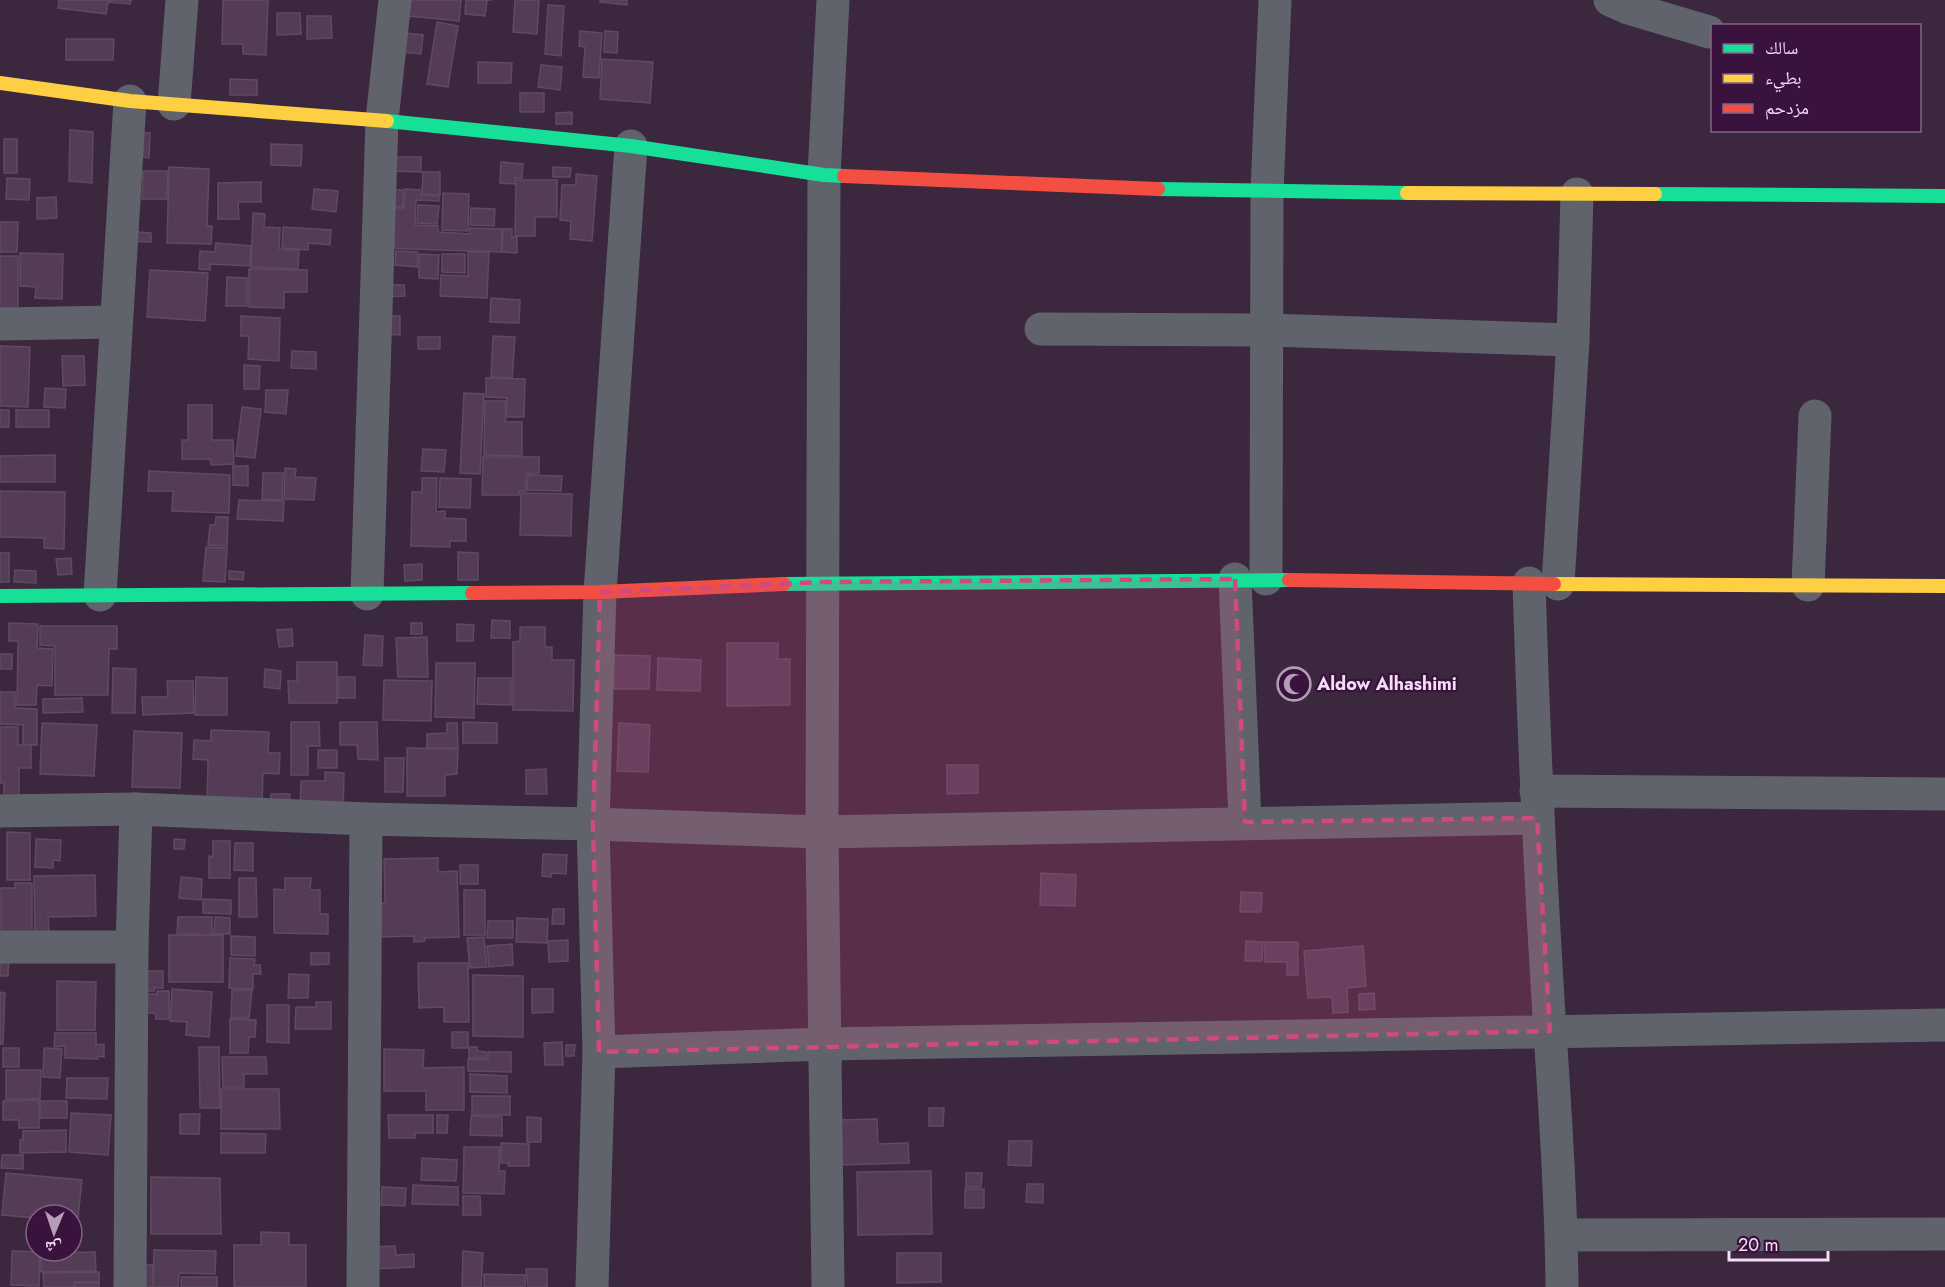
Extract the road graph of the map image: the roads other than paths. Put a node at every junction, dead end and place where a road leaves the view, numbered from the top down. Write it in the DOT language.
graph roads {
  1 [pos="182,0"];
  2 [pos="395,0"];
  3 [pos="833,0"];
  4 [pos="1275,0"];
  5 [pos="1610,0"];
  6 [pos="1709,32"];
  7 [pos="0,83"];
  8 [pos="129,101"];
  9 [pos="174,104"];
  10 [pos="382,120"];
  11 [pos="632,146"];
  12 [pos="824,175"];
  13 [pos="1267,192"];
  14 [pos="1577,194"];
  15 [pos="1945,196"];
  16 [pos="115,322"];
  17 [pos="0,324"];
  18 [pos="1041,329"];
  19 [pos="1267,330"];
  20 [pos="1573,340"];
  21 [pos="1815,416"];
  22 [pos="1250,579"];
  23 [pos="824,582"];
  24 [pos="1543,584"];
  25 [pos="1808,585"];
  26 [pos="1945,586"];
  27 [pos="600,591"];
  28 [pos="367,594"];
  29 [pos="0,596"];
  30 [pos="100,596"];
  31 [pos="1945,794"];
  32 [pos="1537,804"];
  33 [pos="136,809"];
  34 [pos="0,811"];
  35 [pos="366,819"];
  36 [pos="1245,822"];
  37 [pos="593,824"];
  38 [pos="822,832"];
  39 [pos="0,947"];
  40 [pos="132,947"];
  41 [pos="1945,1025"];
  42 [pos="1550,1031"];
  43 [pos="824,1044"];
  44 [pos="599,1052"];
  45 [pos="1945,1234"];
  46 [pos="1562,1236"];
  47 [pos="130,1287"];
  48 [pos="363,1287"];
  49 [pos="592,1287"];
  50 [pos="828,1287"];
  51 [pos="1562,1287"];
  1 -- 9 [label="street"];
  2 -- 10 [label="street"];
  3 -- 12 [label="street"];
  4 -- 13 [label="street"];
  5 -- 6 [label="street"];
  7 -- 8 [label="street"];
  8 -- 9 [label="street"];
  8 -- 16 [label="street"];
  9 -- 10 [label="street"];
  10 -- 11 [label="street"];
  10 -- 28 [label="street"];
  11 -- 12 [label="street"];
  11 -- 27 [label="street"];
  12 -- 13 [label="street"];
  12 -- 23 [label="street"];
  13 -- 14 [label="street"];
  13 -- 19 [label="street"];
  14 -- 15 [label="street"];
  14 -- 20 [label="street"];
  16 -- 17 [label="street"];
  16 -- 30 [label="street"];
  18 -- 19 [label="street"];
  19 -- 20 [label="street"];
  19 -- 22 [label="street"];
  20 -- 24 [label="street"];
  21 -- 25 [label="street"];
  22 -- 23 [label="street"];
  22 -- 24 [label="street"];
  22 -- 36 [label="street"];
  23 -- 27 [label="street"];
  23 -- 38 [label="street"];
  24 -- 25 [label="street"];
  24 -- 32 [label="street"];
  25 -- 26 [label="street"];
  27 -- 28 [label="street"];
  27 -- 37 [label="street"];
  28 -- 30 [label="street"];
  29 -- 30 [label="street"];
  31 -- 32 [label="street"];
  32 -- 36 [label="street"];
  32 -- 42 [label="street"];
  33 -- 34 [label="street"];
  33 -- 35 [label="street"];
  33 -- 40 [label="street"];
  35 -- 37 [label="street"];
  35 -- 48 [label="street"];
  36 -- 38 [label="street"];
  37 -- 38 [label="street"];
  37 -- 44 [label="street"];
  38 -- 43 [label="street"];
  39 -- 40 [label="street"];
  40 -- 47 [label="street"];
  41 -- 42 [label="street"];
  42 -- 43 [label="street"];
  42 -- 46 [label="street"];
  43 -- 44 [label="street"];
  43 -- 50 [label="street"];
  44 -- 49 [label="street"];
  45 -- 46 [label="street"];
  46 -- 51 [label="street"];
}
